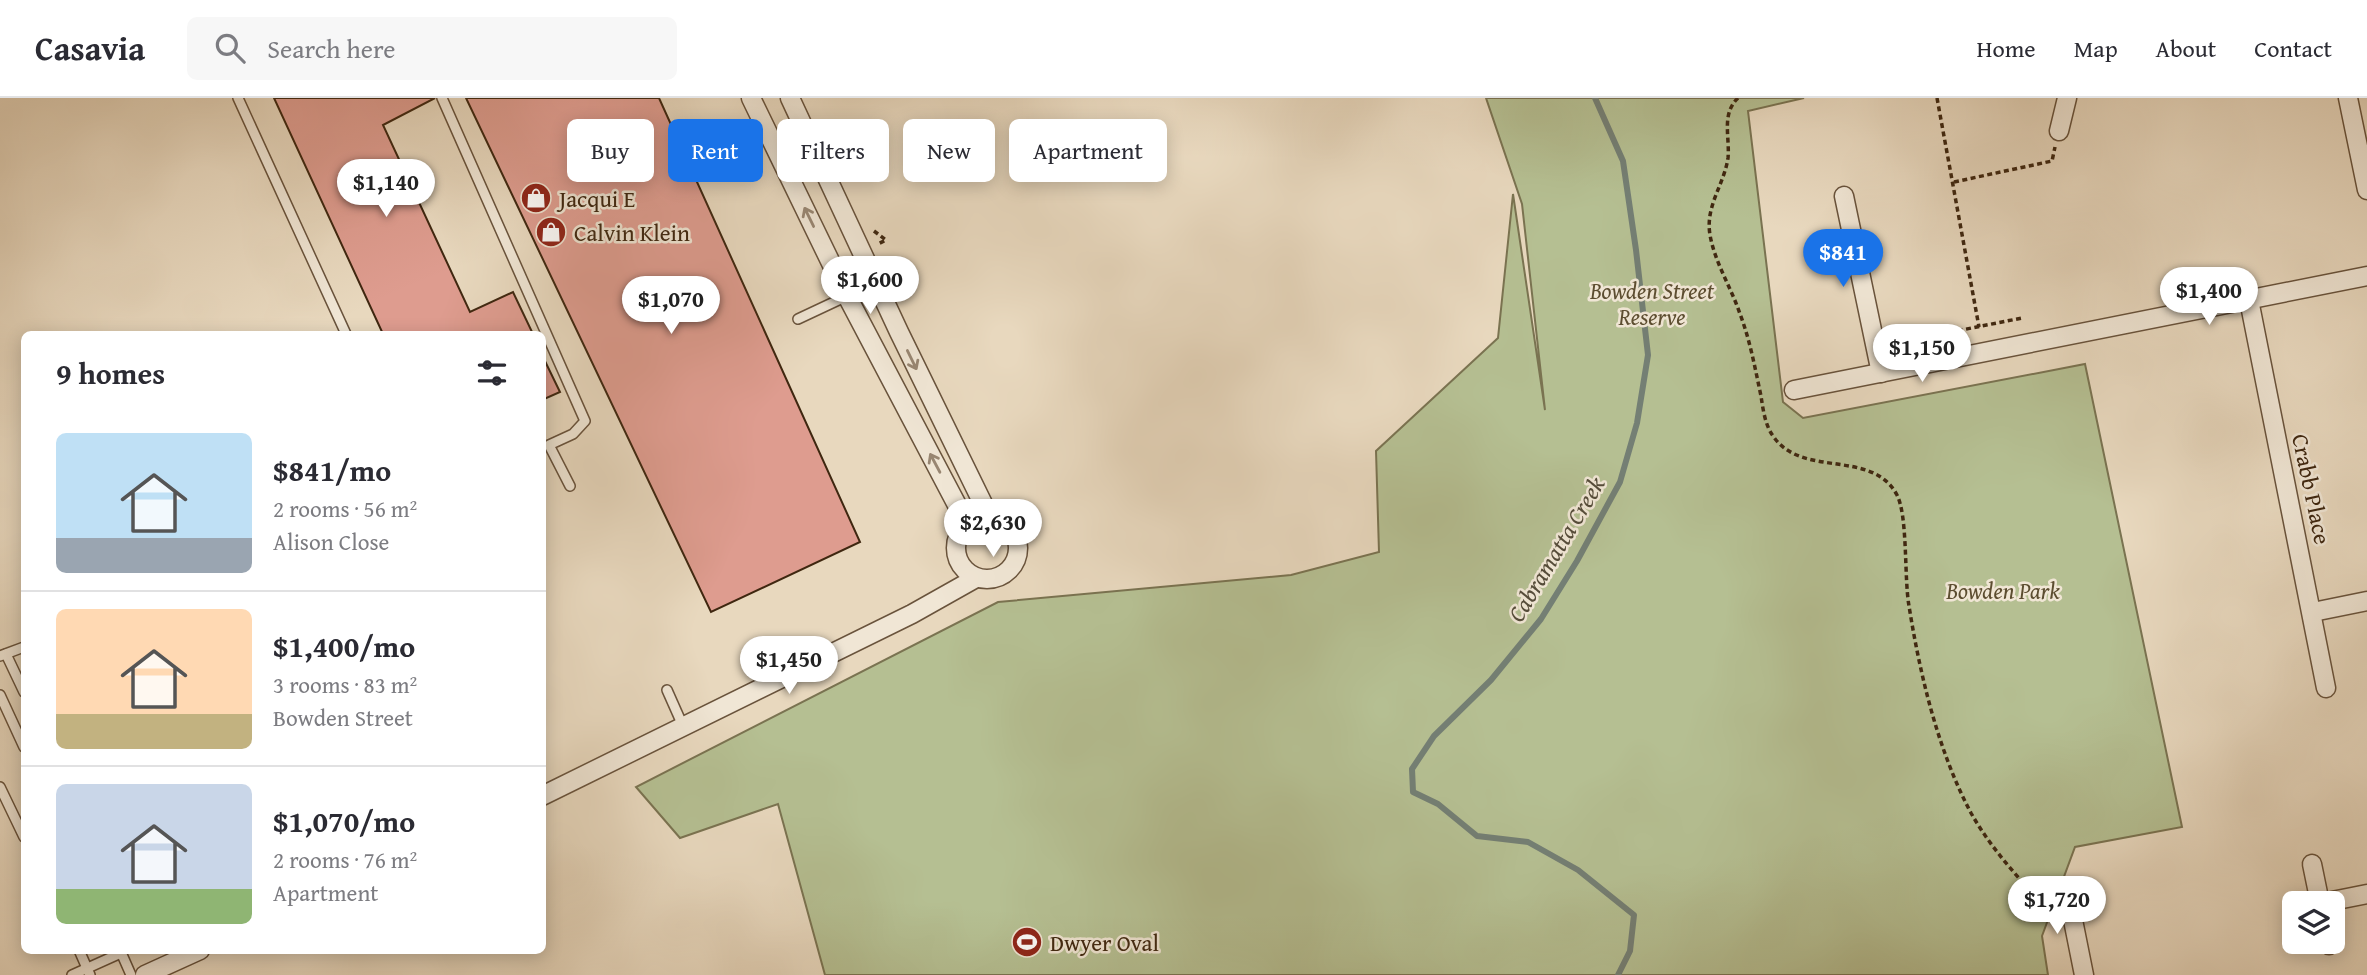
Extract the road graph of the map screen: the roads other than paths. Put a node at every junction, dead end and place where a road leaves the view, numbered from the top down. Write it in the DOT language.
graph roads {
  1 [pos="238,98"];
  2 [pos="443,98"];
  3 [pos="751,98"];
  4 [pos="790,98"];
  5 [pos="2067,98"];
  6 [pos="2348,98"];
  7 [pos="2059,131"];
  8 [pos="2367,190"];
  9 [pos="1844,196"];
  10 [pos="2367,276"];
  11 [pos="847,296"];
  12 [pos="2249,300"];
  13 [pos="799,319"];
  14 [pos="345,331"];
  15 [pos="545,331"];
  16 [pos="546,332"];
  17 [pos="1881,373"];
  18 [pos="1794,390"];
  19 [pos="570,486"];
  20 [pos="989,516"];
  21 [pos="967,524"];
  22 [pos="976,578"];
  23 [pos="2367,601"];
  24 [pos="2313,612"];
  25 [pos="21,648"];
  26 [pos="3,655"];
  27 [pos="21,687"];
  28 [pos="2326,688"];
  29 [pos="667,690"];
  30 [pos="0,695"];
  31 [pos="684,726"];
  32 [pos="21,740"];
  33 [pos="0,786"];
  34 [pos="546,794"];
  35 [pos="21,831"];
  36 [pos="2312,864"];
  37 [pos="2067,890"];
  38 [pos="2318,891"];
  39 [pos="2367,894"];
  40 [pos="2345,898"];
  41 [pos="81,954"];
  42 [pos="116,954"];
  43 [pos="121,954"];
  44 [pos="191,954"];
  45 [pos="89,972"];
  46 [pos="72,975"];
  47 [pos="131,975"];
  48 [pos="145,975"];
  49 [pos="2084,975"];
  1 -- 14 [label="lane"];
  2 -- 15 [label="lane"];
  11 -- 3 [label="street, one-way"];
  4 -- 20 [label="street, one-way"];
  5 -- 7 [label="street"];
  6 -- 8 [label="street"];
  9 -- 17 [label="street"];
  10 -- 12 [label="street"];
  11 -- 13 [label="lane"];
  21 -- 11 [label="street, one-way"];
  12 -- 17 [label="street"];
  12 -- 24 [label="street, Crabb Place"];
  16 -- 19 [label="lane"];
  17 -- 18 [label="street"];
  20 -- 21 [label="street"];
  20 -- 22 [label="street"];
  21 -- 22 [label="street"];
  22 -- 31 [label="street"];
  23 -- 24 [label="street"];
  24 -- 28 [label="street, Crabb Place"];
  25 -- 26 [label="lane"];
  26 -- 27 [label="lane"];
  29 -- 31 [label="lane"];
  30 -- 32 [label="lane"];
  31 -- 34 [label="street"];
  33 -- 35 [label="lane"];
  36 -- 38 [label="street"];
  37 -- 49 [label="street"];
  39 -- 40 [label="street"];
  41 -- 45 [label="lane"];
  42 -- 45 [label="lane"];
  43 -- 47 [label="lane"];
  44 -- 48 [label="street"];
  45 -- 46 [label="lane"];
}
